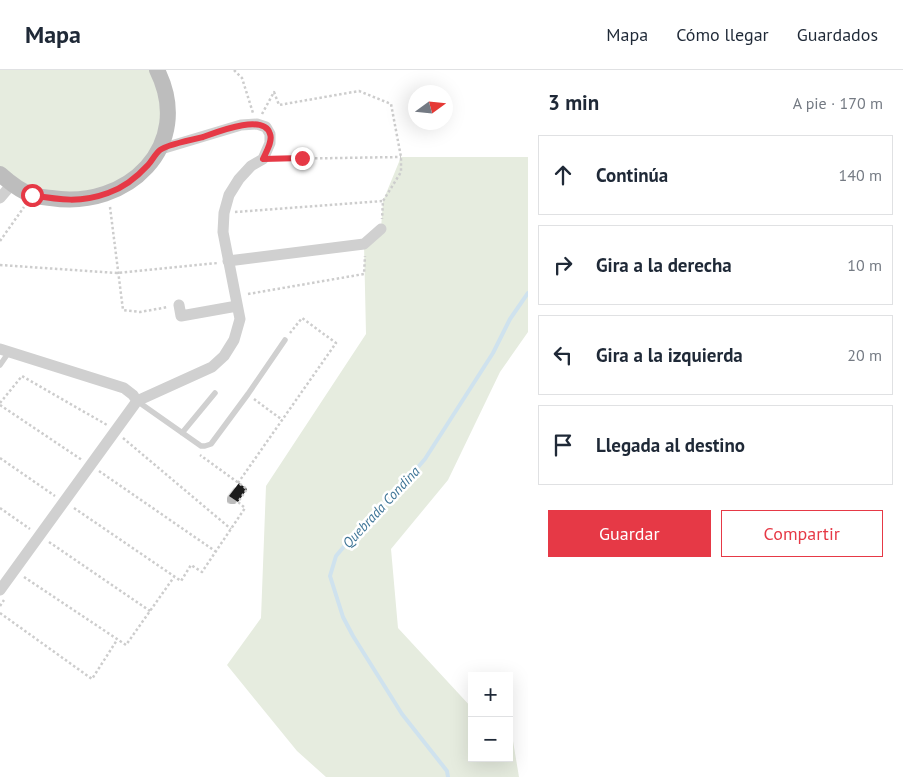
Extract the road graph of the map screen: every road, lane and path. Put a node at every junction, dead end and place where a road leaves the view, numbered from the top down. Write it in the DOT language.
graph roads {
  1 [pos="158,70"];
  2 [pos="234,70"];
  3 [pos="257,124"];
  4 [pos="161,149"];
  5 [pos="401,157"];
  6 [pos="263,159"];
  7 [pos="6,179"];
  8 [pos="109,193"];
  9 [pos="32,195"];
  10 [pos="0,198"];
  11 [pos="383,201"];
  12 [pos="224,213"];
  13 [pos="381,229"];
  14 [pos="0,241"];
  15 [pos="364,244"];
  16 [pos="228,262"];
  17 [pos="0,265"];
  18 [pos="117,273"];
  19 [pos="236,301"];
  20 [pos="179,305"];
  21 [pos="285,340"];
  22 [pos="4,350"];
  23 [pos="0,365"];
  24 [pos="215,393"];
  25 [pos="248,394"];
  26 [pos="138,401"];
  27 [pos="0,404"];
  28 [pos="281,419"];
  29 [pos="107,426"];
  30 [pos="182,433"];
  31 [pos="122,436"];
  32 [pos="200,455"];
  33 [pos="0,458"];
  34 [pos="90,466"];
  35 [pos="238,483"];
  36 [pos="56,496"];
  37 [pos="71,507"];
  38 [pos="0,508"];
  39 [pos="231,529"];
  40 [pos="32,530"];
  41 [pos="47,540"];
  42 [pos="215,550"];
  43 [pos="22,576"];
  44 [pos="174,577"];
  45 [pos="0,590"];
  46 [pos="150,611"];
  47 [pos="0,613"];
  48 [pos="118,640"];
  1 -- 4 [label="main road"];
  2 -- 3 [label="path"];
  3 -- 4 [label="street"];
  3 -- 5 [label="path"];
  3 -- 6 [label="street"];
  4 -- 8 [label="main road"];
  5 -- 6 [label="path"];
  5 -- 11 [label="path"];
  6 -- 12 [label="street"];
  7 -- 9 [label="main road"];
  7 -- 10 [label="street"];
  8 -- 9 [label="main road"];
  8 -- 18 [label="path"];
  9 -- 14 [label="path"];
  11 -- 12 [label="path"];
  11 -- 13 [label="path"];
  12 -- 16 [label="street"];
  13 -- 15 [label="street"];
  15 -- 16 [label="street"];
  15 -- 19 [label="path"];
  16 -- 18 [label="path"];
  16 -- 19 [label="street"];
  17 -- 18 [label="path"];
  18 -- 20 [label="path"];
  19 -- 20 [label="street"];
  19 -- 26 [label="street"];
  21 -- 25 [label="lane"];
  21 -- 28 [label="path"];
  22 -- 23 [label="lane"];
  22 -- 26 [label="street"];
  24 -- 30 [label="lane"];
  25 -- 28 [label="path"];
  25 -- 30 [label="lane"];
  26 -- 30 [label="lane"];
  26 -- 34 [label="street"];
  27 -- 29 [label="path"];
  27 -- 34 [label="path"];
  28 -- 35 [label="path"];
  31 -- 39 [label="path"];
  32 -- 35 [label="path"];
  33 -- 36 [label="path"];
  34 -- 42 [label="path"];
  34 -- 45 [label="street"];
  35 -- 39 [label="path"];
  37 -- 44 [label="path"];
  38 -- 40 [label="path"];
  39 -- 42 [label="path"];
  41 -- 46 [label="path"];
  42 -- 44 [label="path"];
  43 -- 48 [label="path"];
  44 -- 46 [label="path"];
  46 -- 48 [label="path"];
  47 -- 48 [label="path"];
}
